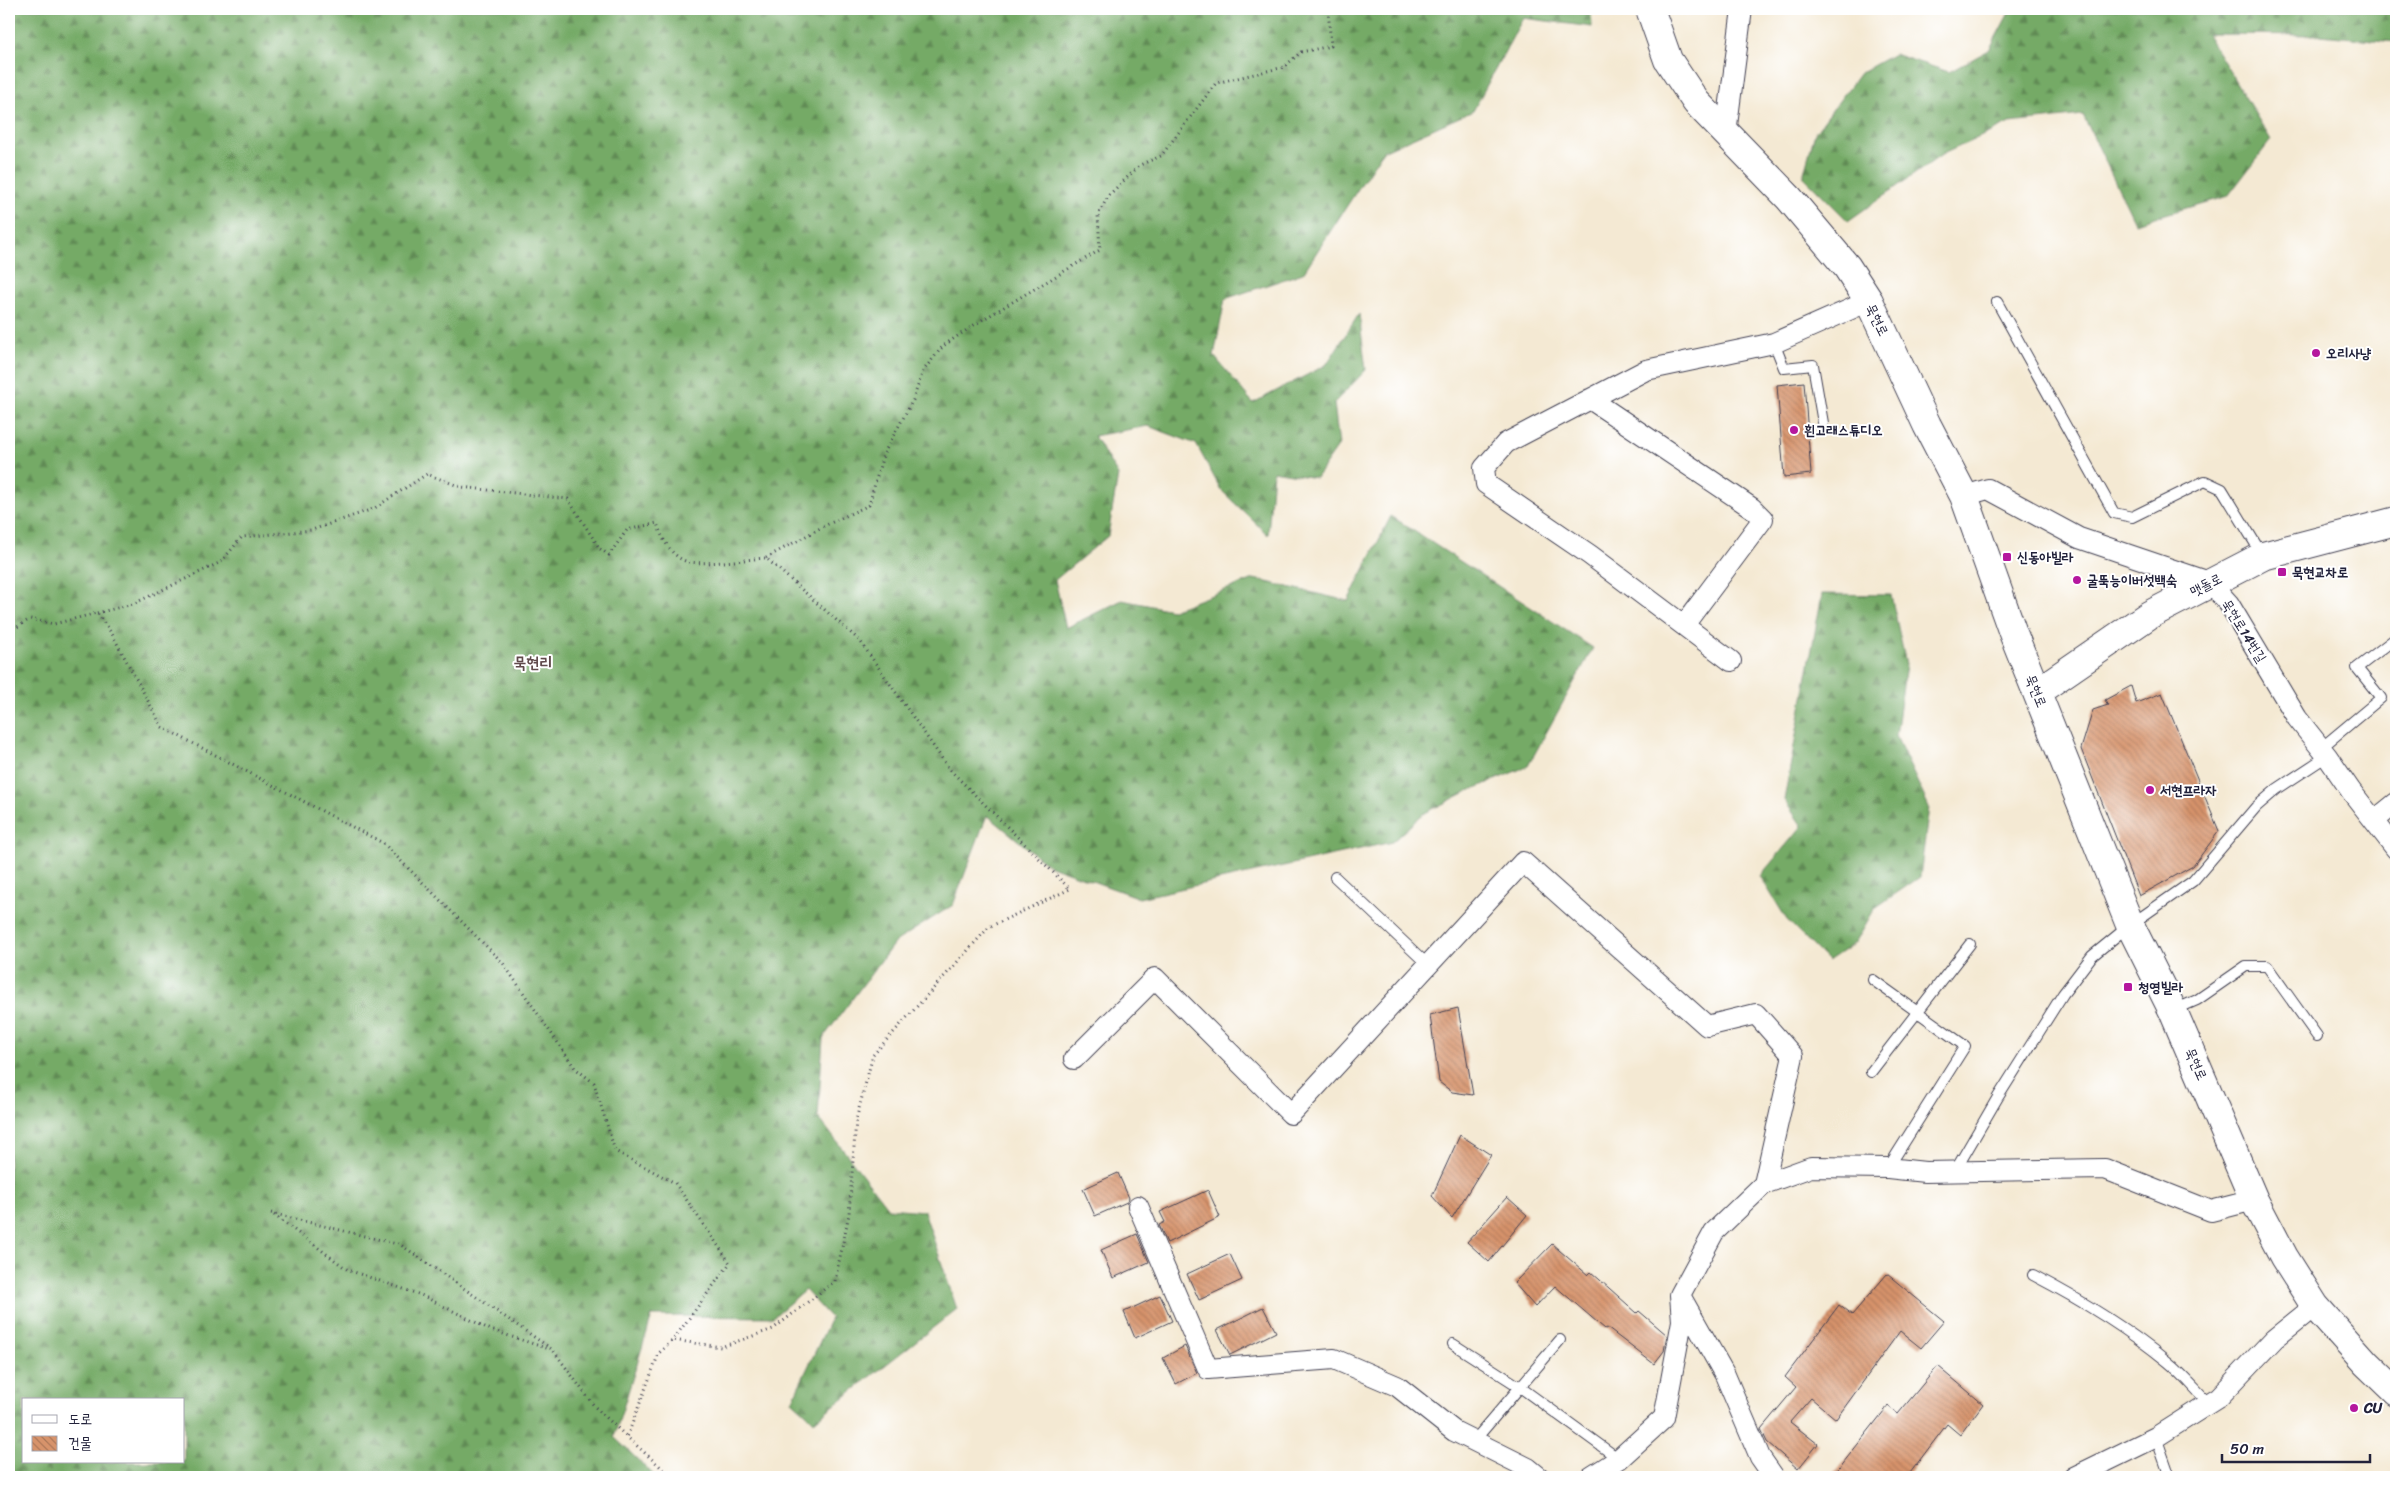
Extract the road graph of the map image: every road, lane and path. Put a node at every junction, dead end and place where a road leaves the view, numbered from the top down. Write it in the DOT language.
graph roads {
  1 [pos="1328,9"];
  2 [pos="1650,9"];
  3 [pos="1742,9"];
  4 [pos="1726,133"];
  5 [pos="1869,301"];
  6 [pos="1997,302"];
  7 [pos="1774,343"];
  8 [pos="1590,399"];
  9 [pos="1823,423"];
  10 [pos="1964,496"];
  11 [pos="2396,521"];
  12 [pos="2263,556"];
  13 [pos="766,558"];
  14 [pos="2209,582"];
  15 [pos="97,613"];
  16 [pos="1684,625"];
  17 [pos="9,632"];
  18 [pos="2396,638"];
  19 [pos="1731,661"];
  20 [pos="2037,692"];
  21 [pos="2324,752"];
  22 [pos="2396,803"];
  23 [pos="2375,820"];
  24 [pos="2396,848"];
  25 [pos="1335,877"];
  26 [pos="2130,925"];
  27 [pos="1970,944"];
  28 [pos="1428,965"];
  29 [pos="1873,980"];
  30 [pos="1917,1011"];
  31 [pos="2173,1011"];
  32 [pos="2316,1036"];
  33 [pos="1074,1059"];
  34 [pos="1871,1072"];
  35 [pos="1888,1168"];
  36 [pos="1955,1172"];
  37 [pos="1764,1184"];
  38 [pos="2254,1200"];
  39 [pos="1138,1206"];
  40 [pos="2033,1275"];
  41 [pos="1680,1295"];
  42 [pos="2315,1306"];
  43 [pos="673,1340"];
  44 [pos="1560,1340"];
  45 [pos="1453,1344"];
  46 [pos="553,1350"];
  47 [pos="1520,1387"];
  48 [pos="2396,1392"];
  49 [pos="2209,1403"];
  50 [pos="627,1437"];
  51 [pos="2156,1437"];
  52 [pos="1474,1441"];
  53 [pos="1618,1459"];
  54 [pos="672,1477"];
  55 [pos="1539,1477"];
  56 [pos="1591,1477"];
  57 [pos="1774,1477"];
  58 [pos="2074,1477"];
  59 [pos="2170,1477"];
  1 -- 13 [label="path"];
  2 -- 4 [label="street, 묵현로"];
  3 -- 4 [label="street"];
  4 -- 5 [label="street, 묵현로"];
  5 -- 7 [label="street"];
  5 -- 10 [label="street, 묵현로"];
  6 -- 12 [label="lane"];
  7 -- 8 [label="street"];
  7 -- 9 [label="lane"];
  8 -- 16 [label="street"];
  8 -- 16 [label="street"];
  10 -- 14 [label="street, 묵현로14번길"];
  10 -- 20 [label="street, 묵현로"];
  11 -- 12 [label="street, 맷돌로"];
  12 -- 14 [label="street, 맷돌로"];
  13 -- 15 [label="path"];
  13 -- 43 [label="path"];
  14 -- 20 [label="street, 맷돌로"];
  14 -- 21 [label="street, 묵현로14번길"];
  15 -- 17 [label="path"];
  15 -- 43 [label="path"];
  16 -- 19 [label="street"];
  18 -- 21 [label="lane"];
  20 -- 26 [label="street, 묵현로"];
  21 -- 23 [label="street, 묵현로14번길"];
  21 -- 26 [label="lane"];
  22 -- 23 [label="street"];
  23 -- 24 [label="street, 묵현로14번길"];
  25 -- 28 [label="lane"];
  26 -- 31 [label="street, 묵현로"];
  26 -- 36 [label="lane"];
  27 -- 30 [label="lane"];
  28 -- 33 [label="street"];
  28 -- 37 [label="street"];
  29 -- 30 [label="lane"];
  30 -- 34 [label="lane"];
  30 -- 35 [label="lane"];
  31 -- 32 [label="lane"];
  31 -- 38 [label="street, 묵현로"];
  35 -- 36 [label="street"];
  35 -- 37 [label="street"];
  36 -- 38 [label="street"];
  37 -- 41 [label="street"];
  38 -- 42 [label="street, 묵현로"];
  39 -- 52 [label="street"];
  40 -- 49 [label="lane"];
  41 -- 53 [label="street"];
  41 -- 57 [label="street"];
  42 -- 48 [label="street, 묵현로"];
  42 -- 49 [label="street"];
  43 -- 50 [label="path"];
  44 -- 47 [label="lane"];
  45 -- 47 [label="lane"];
  46 -- 46 [label="path"];
  46 -- 50 [label="path"];
  47 -- 52 [label="lane"];
  47 -- 53 [label="lane"];
  49 -- 51 [label="street"];
  50 -- 54 [label="path"];
  51 -- 58 [label="street"];
  51 -- 59 [label="lane"];
  52 -- 55 [label="street"];
  53 -- 56 [label="street"];
}
